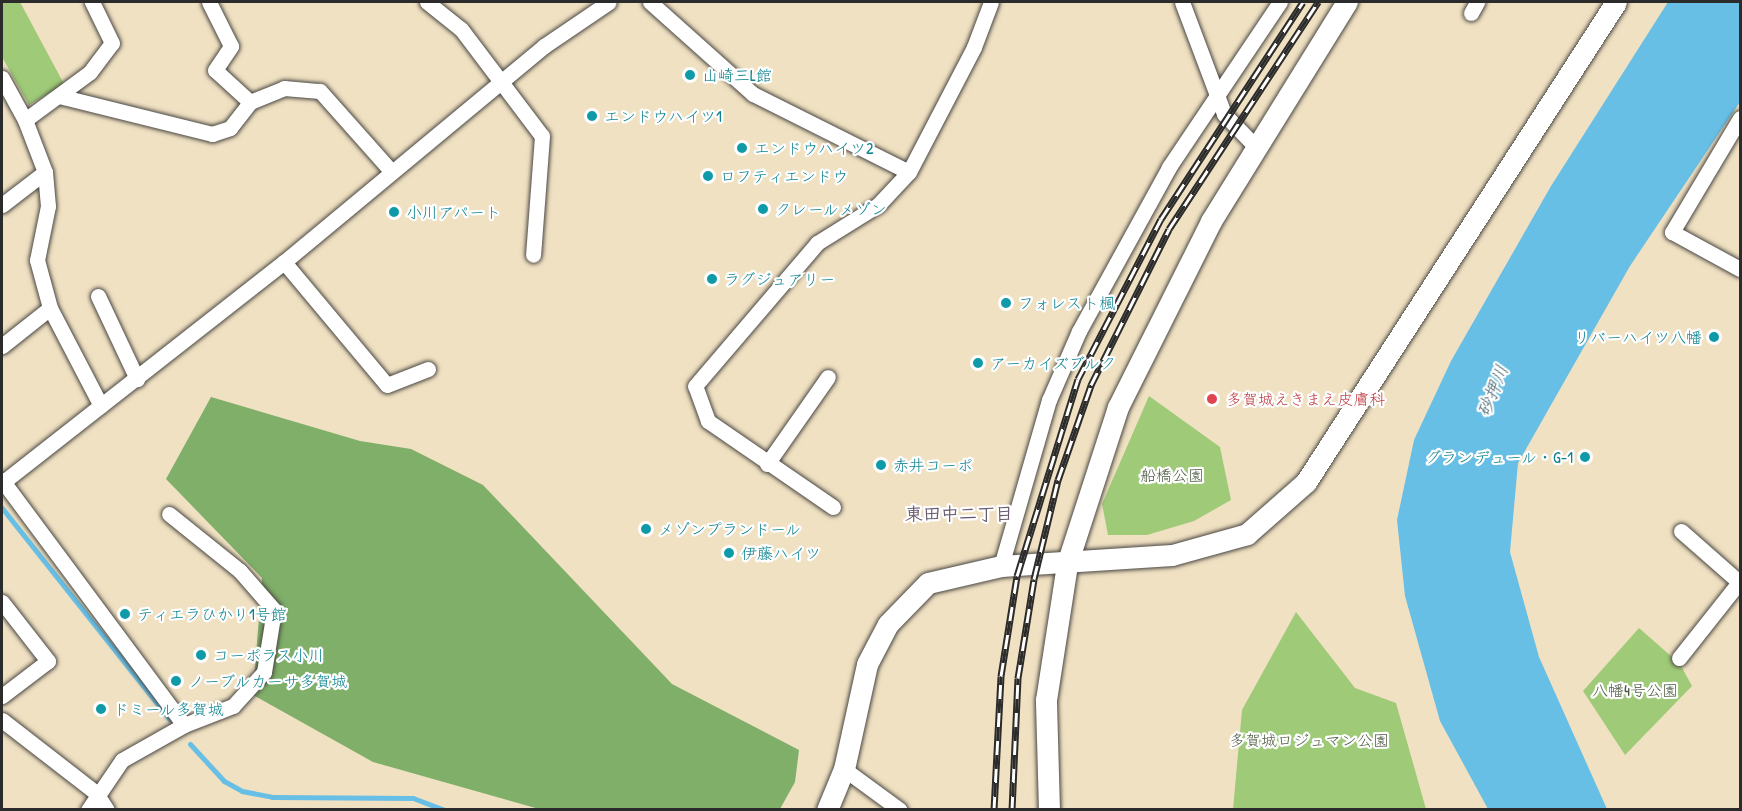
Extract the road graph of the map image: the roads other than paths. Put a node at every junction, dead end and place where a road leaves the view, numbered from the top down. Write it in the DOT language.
graph roads {
  1 [pos="92,2"];
  2 [pos="209,2"];
  3 [pos="427,2"];
  4 [pos="609,2"];
  5 [pos="650,2"];
  6 [pos="991,2"];
  7 [pos="1182,2"];
  8 [pos="1280,2"];
  9 [pos="1347,2"];
  10 [pos="1616,2"];
  11 [pos="2,78"];
  12 [pos="504,82"];
  13 [pos="58,96"];
  14 [pos="1218,96"];
  15 [pos="250,102"];
  16 [pos="1740,118"];
  17 [pos="25,120"];
  18 [pos="1256,147"];
  19 [pos="45,172"];
  20 [pos="392,172"];
  21 [pos="909,172"];
  22 [pos="2,205"];
  23 [pos="533,255"];
  24 [pos="284,262"];
  25 [pos="1740,269"];
  26 [pos="98,296"];
  27 [pos="50,308"];
  28 [pos="2,346"];
  29 [pos="428,369"];
  30 [pos="828,377"];
  31 [pos="137,379"];
  32 [pos="101,406"];
  33 [pos="767,464"];
  34 [pos="2,482"];
  35 [pos="833,507"];
  36 [pos="169,514"];
  37 [pos="1681,531"];
  38 [pos="1067,564"];
  39 [pos="1001,566"];
  40 [pos="1740,582"];
  41 [pos="2,602"];
  42 [pos="1679,658"];
  43 [pos="2,696"];
  44 [pos="2,720"];
  45 [pos="184,724"];
  46 [pos="844,769"];
  47 [pos="96,793"];
  48 [pos="88,810"];
  49 [pos="107,810"];
  50 [pos="827,810"];
  51 [pos="900,810"];
  52 [pos="1049,810"];
  1 -- 13 [label="street"];
  2 -- 15 [label="street"];
  3 -- 12 [label="street"];
  4 -- 12 [label="street"];
  5 -- 21 [label="street"];
  6 -- 21 [label="street"];
  7 -- 14 [label="street"];
  8 -- 14 [label="street"];
  9 -- 18 [label="street"];
  10 -- 38 [label="street"];
  11 -- 17 [label="street"];
  12 -- 20 [label="street"];
  12 -- 23 [label="street"];
  13 -- 15 [label="street"];
  13 -- 17 [label="street"];
  14 -- 18 [label="street"];
  14 -- 39 [label="street"];
  15 -- 20 [label="street"];
  16 -- 25 [label="street"];
  17 -- 19 [label="street"];
  18 -- 38 [label="street"];
  19 -- 22 [label="street"];
  19 -- 27 [label="street"];
  20 -- 24 [label="street"];
  21 -- 33 [label="street"];
  24 -- 29 [label="street"];
  24 -- 31 [label="street"];
  26 -- 31 [label="street"];
  27 -- 28 [label="street"];
  27 -- 32 [label="street"];
  30 -- 33 [label="street"];
  31 -- 32 [label="street"];
  32 -- 34 [label="street"];
  33 -- 35 [label="street"];
  34 -- 45 [label="street"];
  36 -- 45 [label="street"];
  37 -- 40 [label="street"];
  38 -- 39 [label="street"];
  38 -- 52 [label="street"];
  39 -- 46 [label="street"];
  40 -- 42 [label="street"];
  41 -- 43 [label="street"];
  44 -- 47 [label="street"];
  45 -- 47 [label="street"];
  46 -- 50 [label="street"];
  46 -- 51 [label="street"];
  47 -- 48 [label="street"];
  47 -- 49 [label="street"];
}
